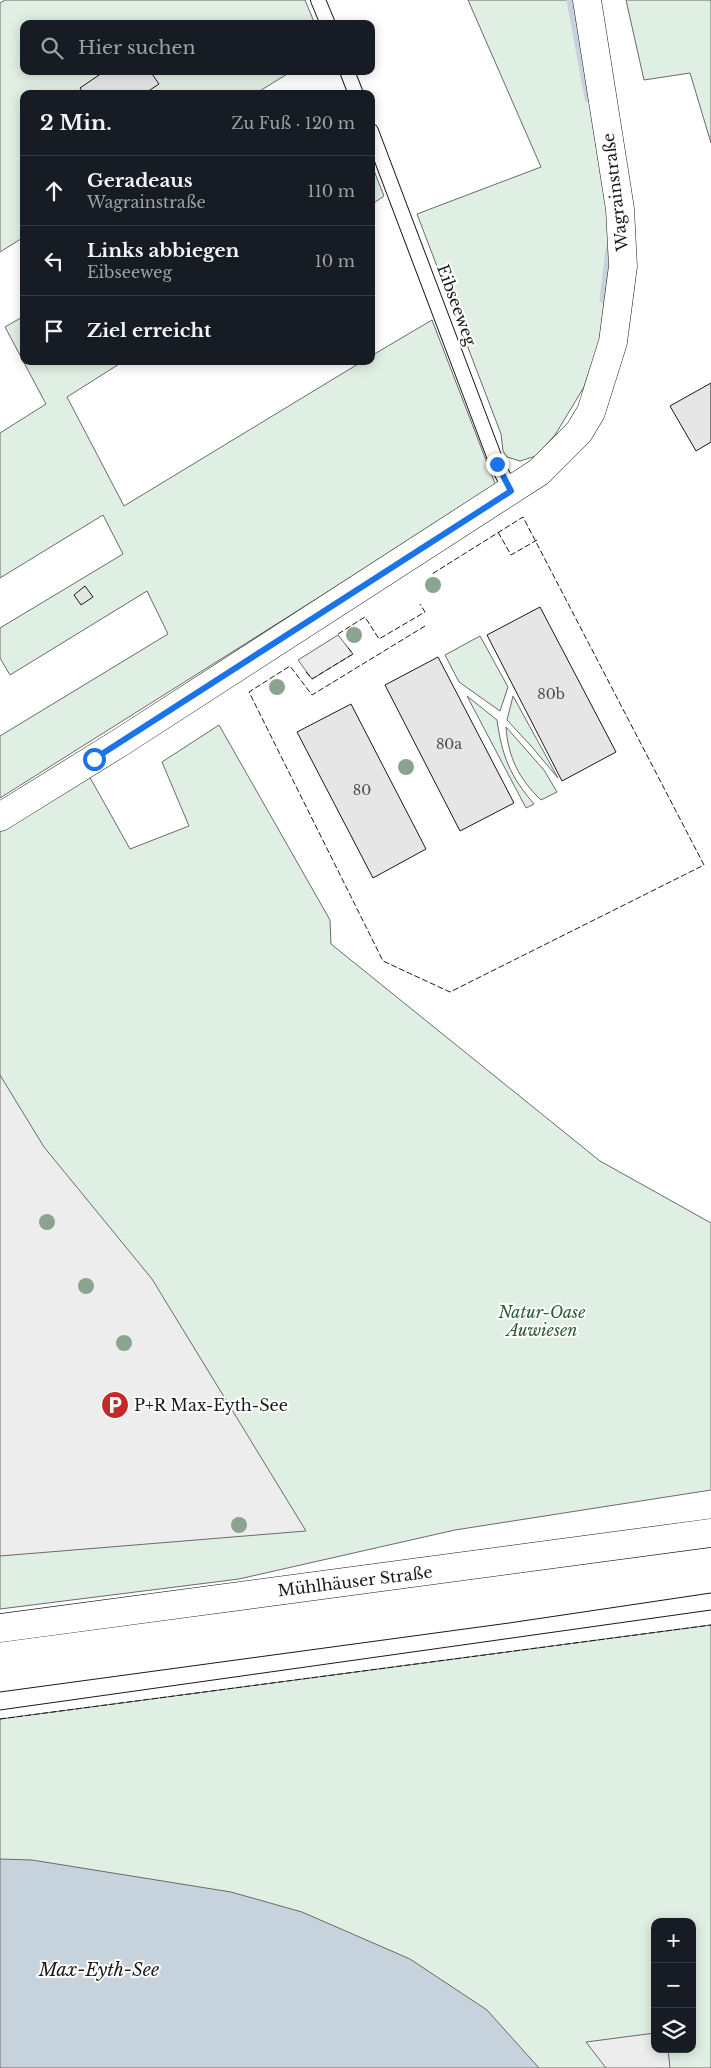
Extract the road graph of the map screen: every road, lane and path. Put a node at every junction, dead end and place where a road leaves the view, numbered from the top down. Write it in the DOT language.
graph roads {
  1 [pos="318,0"];
  2 [pos="587,0"];
  3 [pos="326,20"];
  4 [pos="349,75"];
  5 [pos="354,90"];
  6 [pos="375,143"];
  7 [pos="511,491"];
  8 [pos="0,817"];
  9 [pos="711,1533"];
  10 [pos="0,1628"];
  1 -- 3 [label="lane"];
  2 -- 7 [label="street, Wagrainstraße"];
  4 -- 5 [label="lane"];
  6 -- 7 [label="lane, Eibseeweg"];
  7 -- 8 [label="street, Wagrainstraße"];
  9 -- 10 [label="street, Mühlhäuser Straße"];
}
